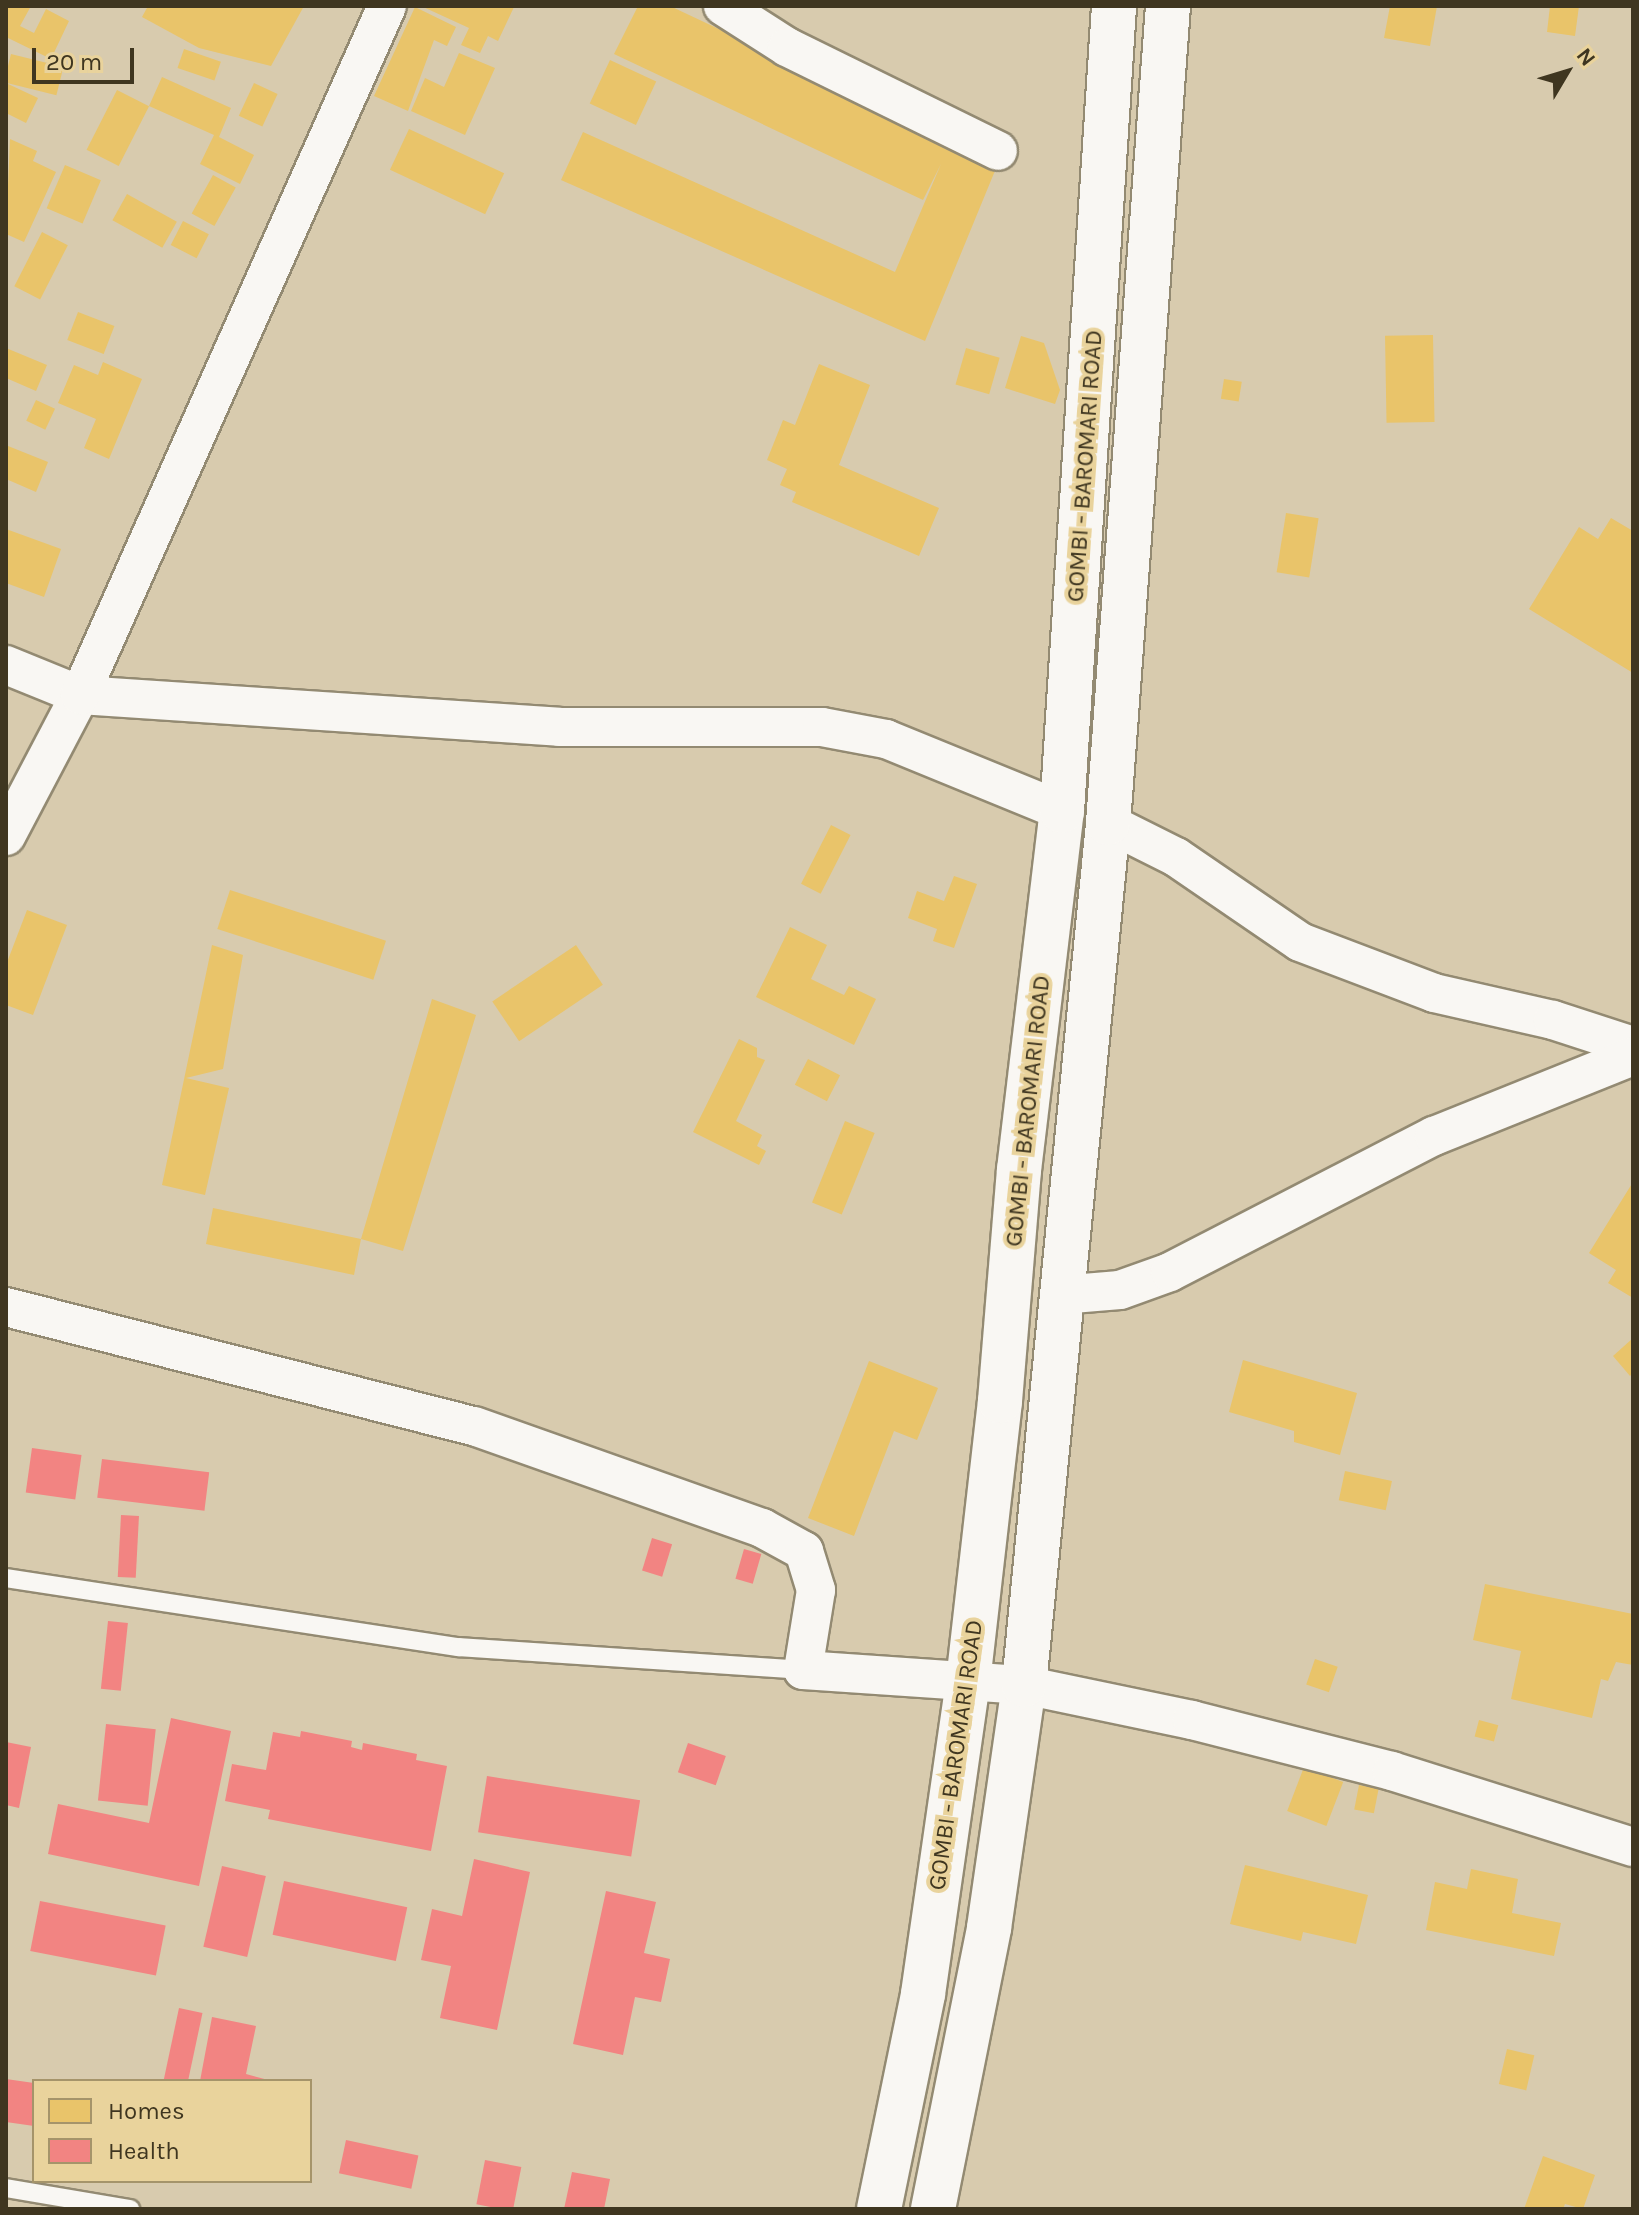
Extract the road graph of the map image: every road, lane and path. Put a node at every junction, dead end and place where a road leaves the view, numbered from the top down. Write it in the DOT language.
graph roads {
  1 [pos="387,6"];
  2 [pos="723,6"];
  3 [pos="1114,6"];
  4 [pos="1168,6"];
  5 [pos="998,151"];
  6 [pos="6,665"];
  7 [pos="80,695"];
  8 [pos="1062,811"];
  9 [pos="1108,823"];
  10 [pos="6,836"];
  11 [pos="1633,1046"];
  12 [pos="1633,1056"];
  13 [pos="1060,1295"];
  14 [pos="6,1307"];
  15 [pos="6,1578"];
  16 [pos="803,1670"];
  17 [pos="968,1682"];
  18 [pos="1024,1685"];
  19 [pos="1633,1847"];
  20 [pos="6,2188"];
  21 [pos="130,2209"];
  22 [pos="879,2209"];
  23 [pos="933,2209"];
  1 -- 7 [label="street"];
  2 -- 5 [label="street"];
  3 -- 8 [label="main road, GOMBI - BAROMARI ROAD"];
  4 -- 9 [label="main road, GOMBI - BAROMARI ROAD"];
  6 -- 7 [label="street"];
  7 -- 8 [label="street"];
  7 -- 10 [label="street"];
  8 -- 17 [label="main road, GOMBI - BAROMARI ROAD"];
  9 -- 11 [label="street"];
  9 -- 13 [label="main road, GOMBI - BAROMARI ROAD"];
  12 -- 13 [label="street"];
  13 -- 18 [label="main road, GOMBI - BAROMARI ROAD"];
  14 -- 16 [label="street"];
  15 -- 16 [label="lane"];
  16 -- 17 [label="street"];
  17 -- 18 [label="street"];
  17 -- 22 [label="main road, GOMBI - BAROMARI ROAD"];
  18 -- 19 [label="street"];
  18 -- 23 [label="main road, GOMBI - BAROMARI ROAD"];
  20 -- 21 [label="lane"];
}
